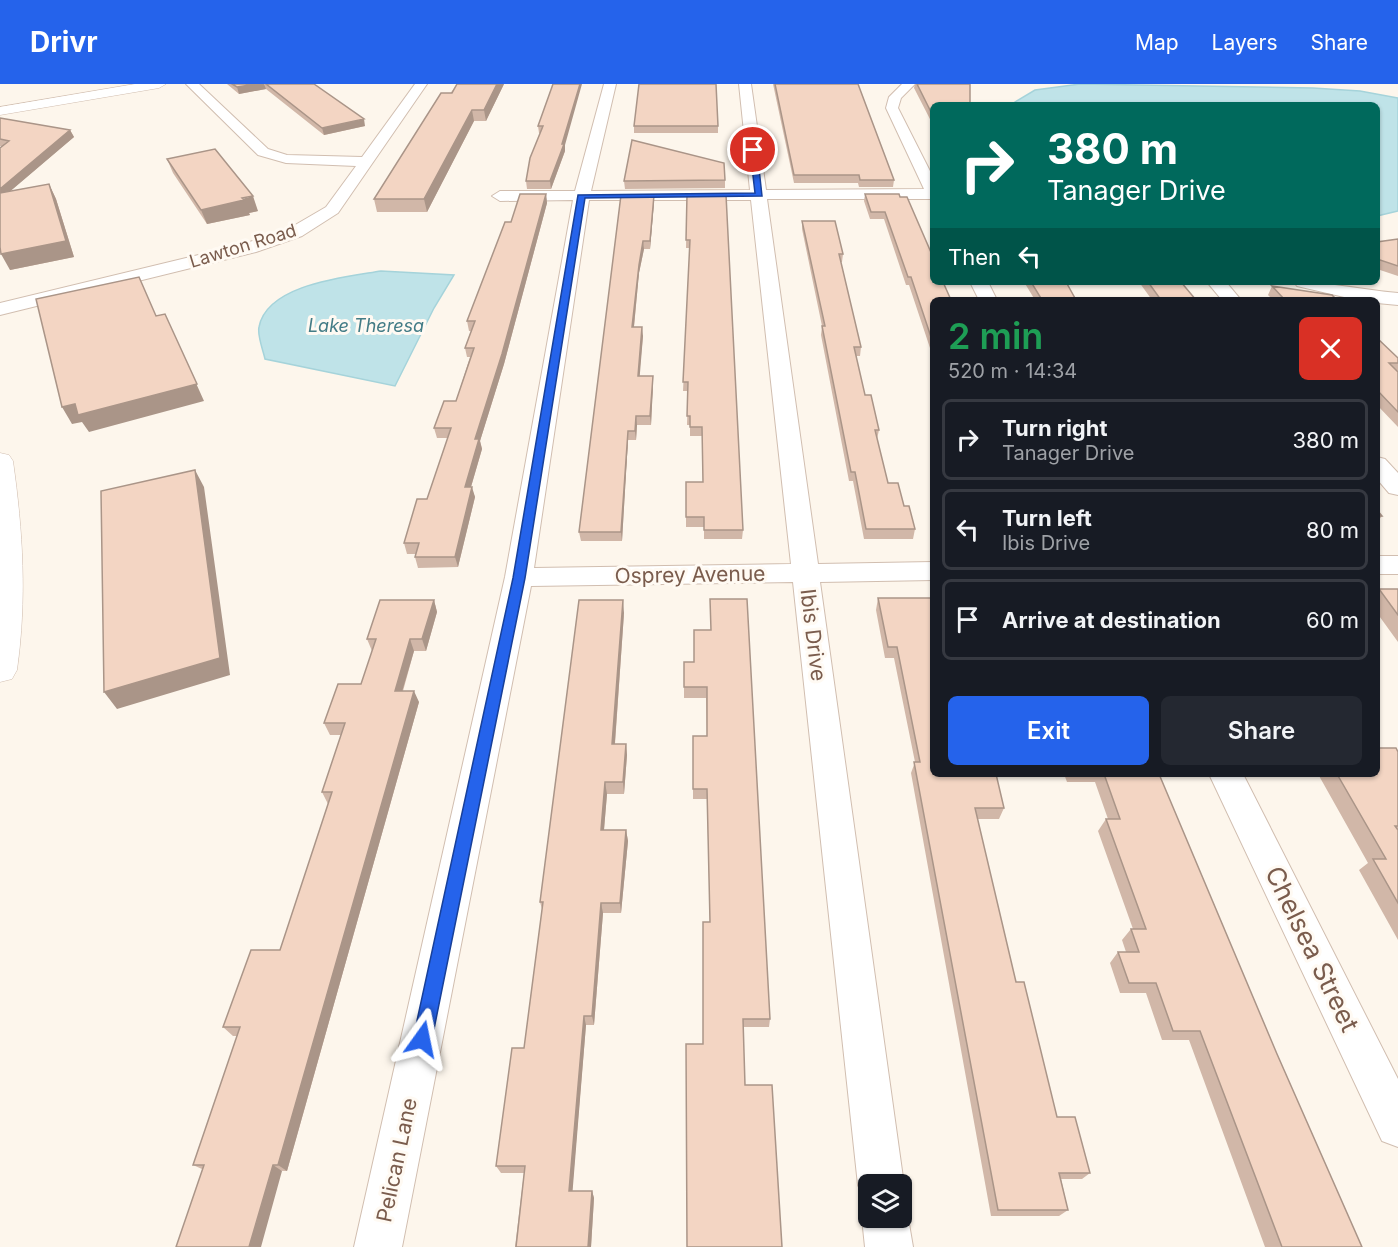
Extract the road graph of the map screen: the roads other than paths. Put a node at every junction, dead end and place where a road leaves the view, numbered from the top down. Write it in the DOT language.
graph roads {
  1 [pos="130,84"];
  2 [pos="159,84"];
  3 [pos="192,84"];
  4 [pos="421,84"];
  5 [pos="610,84"];
  6 [pos="745,84"];
  7 [pos="909,84"];
  8 [pos="0,105"];
  9 [pos="0,111"];
  10 [pos="367,162"];
  11 [pos="930,187"];
  12 [pos="930,193"];
  13 [pos="582,195"];
  14 [pos="759,195"];
  15 [pos="501,196"];
  16 [pos="1219,285"];
  17 [pos="1317,285"];
  18 [pos="1229,297"];
  19 [pos="1375,297"];
  20 [pos="1380,297"];
  21 [pos="1398,299"];
  22 [pos="0,309"];
  23 [pos="0,461"];
  24 [pos="1380,467"];
  25 [pos="1398,488"];
  26 [pos="1380,565"];
  27 [pos="1398,565"];
  28 [pos="930,571"];
  29 [pos="806,573"];
  30 [pos="519,578"];
  31 [pos="0,670"];
  32 [pos="1227,777"];
  33 [pos="1398,1125"];
  34 [pos="880,1174"];
  35 [pos="886,1228"];
  36 [pos="378,1247"];
  37 [pos="889,1247"];
  1 -- 8 [label="street"];
  2 -- 9 [label="street"];
  3 -- 10 [label="street"];
  4 -- 10 [label="street, Lawton Road"];
  5 -- 13 [label="street, Pelican Lane"];
  6 -- 14 [label="street, Ibis Drive"];
  7 -- 11 [label="street"];
  10 -- 22 [label="street, Lawton Road"];
  12 -- 14 [label="street"];
  13 -- 14 [label="street"];
  13 -- 15 [label="street"];
  13 -- 30 [label="street, Pelican Lane"];
  14 -- 29 [label="street, Ibis Drive"];
  16 -- 18 [label="street"];
  17 -- 19 [label="street"];
  20 -- 21 [label="street"];
  23 -- 31 [label="street"];
  24 -- 25 [label="street"];
  26 -- 27 [label="street"];
  28 -- 29 [label="street, Osprey Avenue"];
  29 -- 30 [label="street, Osprey Avenue"];
  29 -- 34 [label="street, Ibis Drive"];
  30 -- 36 [label="street, Pelican Lane"];
  32 -- 33 [label="street, Chelsea Street"];
  35 -- 37 [label="street"];
}
